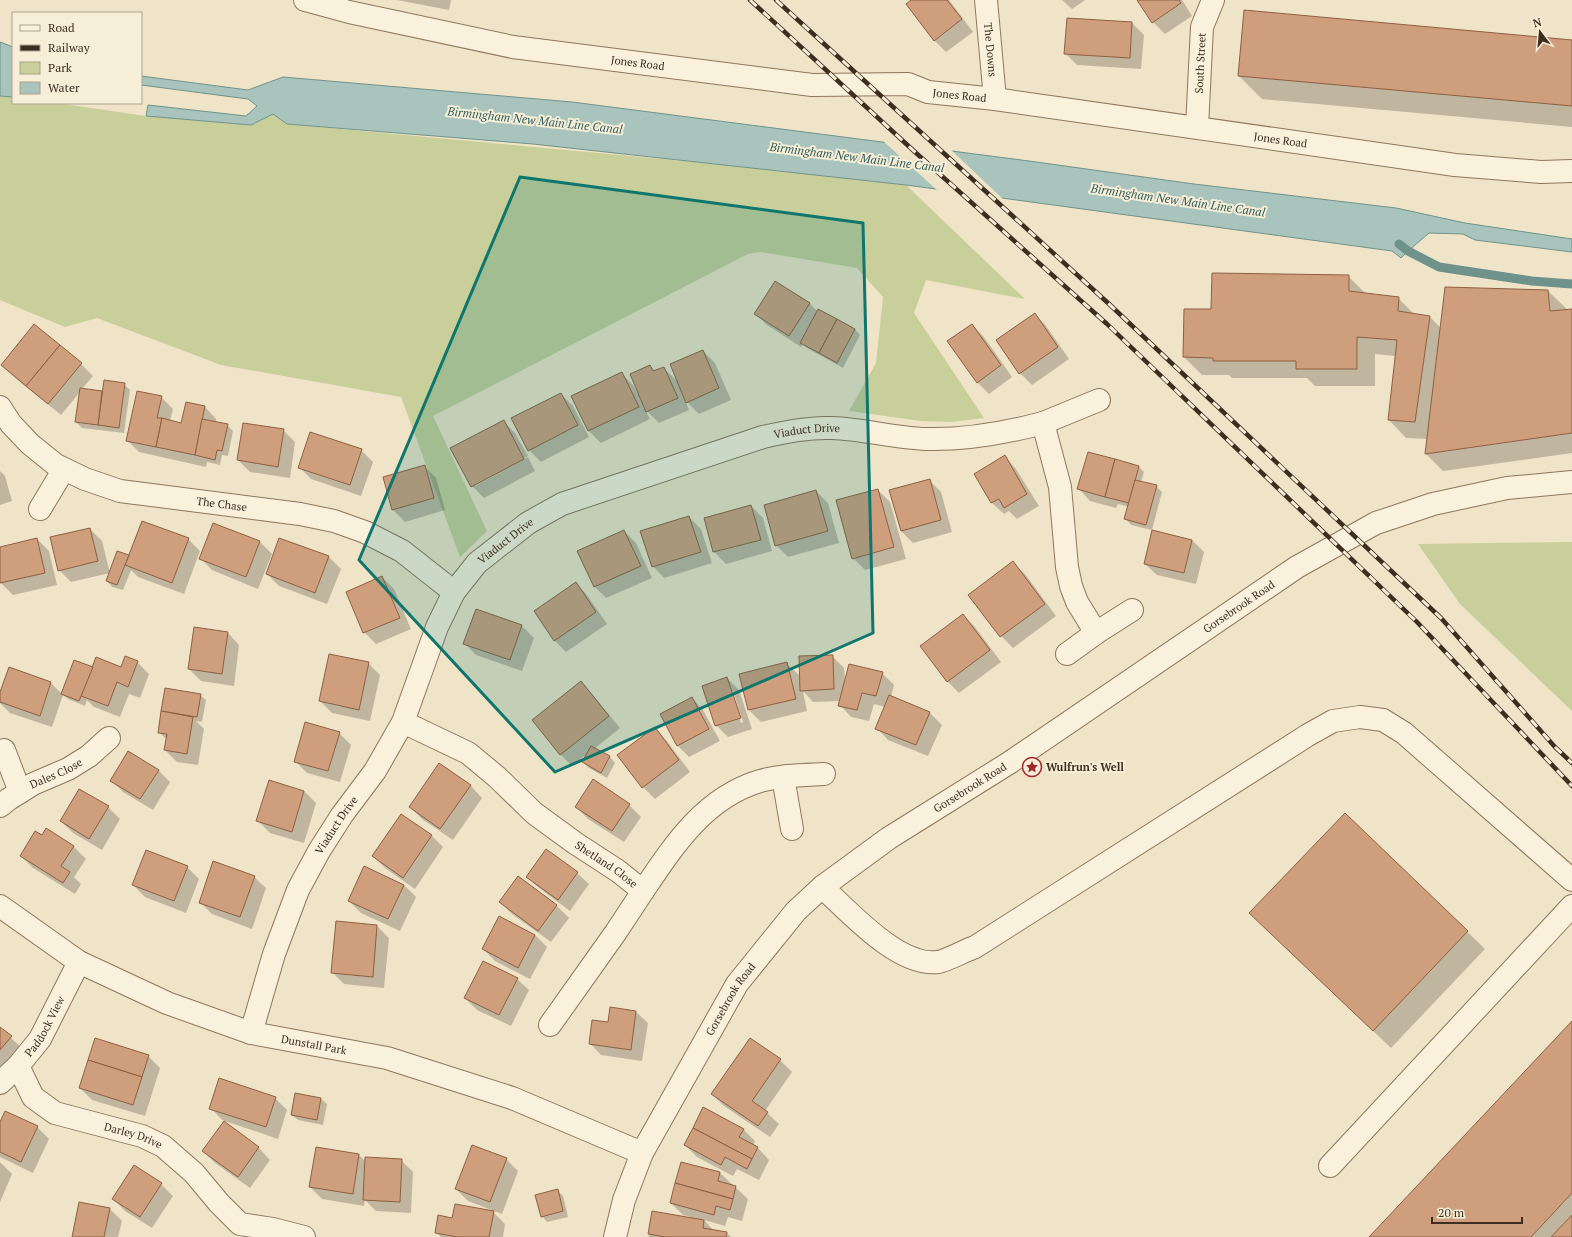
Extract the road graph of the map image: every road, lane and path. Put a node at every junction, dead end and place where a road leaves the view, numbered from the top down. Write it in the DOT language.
graph roads {
  1 [pos="305,0"];
  2 [pos="986,0"];
  3 [pos="1213,0"];
  4 [pos="996,100"];
  5 [pos="1197,127"];
  6 [pos="1572,171"];
  7 [pos="1099,400"];
  8 [pos="0,407"];
  9 [pos="1043,423"];
  10 [pos="64,469"];
  11 [pos="1572,482"];
  12 [pos="40,509"];
  13 [pos="454,592"];
  14 [pos="1132,610"];
  15 [pos="1096,632"];
  16 [pos="1067,654"];
  17 [pos="403,722"];
  18 [pos="109,738"];
  19 [pos="4,750"];
  20 [pos="824,774"];
  21 [pos="783,777"];
  22 [pos="20,792"];
  23 [pos="0,806"];
  24 [pos="792,829"];
  25 [pos="1572,880"];
  26 [pos="822,887"];
  27 [pos="643,891"];
  28 [pos="0,906"];
  29 [pos="1572,906"];
  30 [pos="79,962"];
  31 [pos="550,1025"];
  32 [pos="251,1034"];
  33 [pos="18,1066"];
  34 [pos="0,1083"];
  35 [pos="642,1153"];
  36 [pos="1330,1166"];
  37 [pos="237,1230"];
  38 [pos="304,1237"];
  39 [pos="615,1237"];
  1 -- 4 [label="street, Jones Road"];
  2 -- 4 [label="street, The Downs"];
  3 -- 5 [label="street, South Street"];
  4 -- 5 [label="street, Jones Road"];
  5 -- 6 [label="street, Jones Road"];
  7 -- 9 [label="street, Viaduct Drive"];
  8 -- 10 [label="street, The Chase"];
  9 -- 13 [label="street, Viaduct Drive"];
  9 -- 15 [label="street"];
  10 -- 12 [label="street"];
  10 -- 13 [label="street, The Chase"];
  11 -- 26 [label="street, Gorsebrook Road"];
  13 -- 17 [label="street, Viaduct Drive"];
  14 -- 15 [label="street"];
  15 -- 16 [label="street"];
  17 -- 27 [label="street, Shetland Close"];
  17 -- 32 [label="street, Viaduct Drive"];
  18 -- 22 [label="street, Dales Close"];
  19 -- 22 [label="street"];
  20 -- 21 [label="street, Shetland Close"];
  21 -- 24 [label="street"];
  21 -- 27 [label="street, Shetland Close"];
  22 -- 23 [label="street, Dales Close"];
  25 -- 26 [label="street"];
  26 -- 35 [label="street, Gorsebrook Road"];
  27 -- 31 [label="street"];
  28 -- 30 [label="street, Dunstall Park"];
  29 -- 36 [label="street"];
  30 -- 32 [label="street, Dunstall Park"];
  30 -- 33 [label="street, Paddock View"];
  32 -- 35 [label="street, Dunstall Park"];
  33 -- 34 [label="street, Paddock View"];
  33 -- 37 [label="street, Darley Drive"];
  35 -- 39 [label="street, Gorsebrook Road"];
  37 -- 38 [label="street, Darley Drive"];
}
